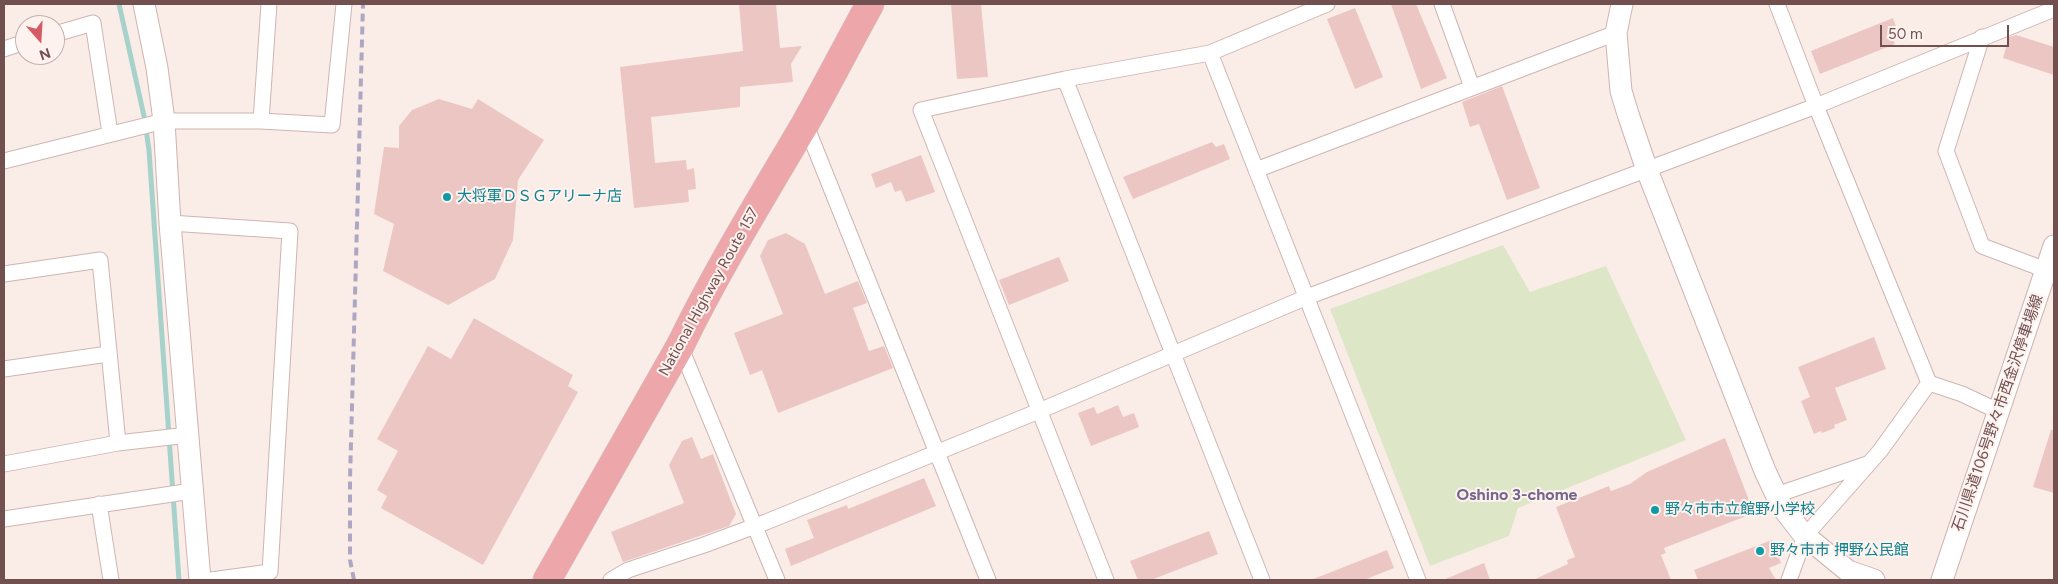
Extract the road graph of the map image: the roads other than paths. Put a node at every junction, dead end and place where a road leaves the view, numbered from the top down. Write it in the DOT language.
graph roads {
  1 [pos="144,4"];
  2 [pos="269,4"];
  3 [pos="344,4"];
  4 [pos="870,4"];
  5 [pos="1327,4"];
  6 [pos="1442,4"];
  7 [pos="1622,4"];
  8 [pos="1777,4"];
  9 [pos="2054,9"];
  10 [pos="65,31"];
  11 [pos="1616,33"];
  12 [pos="1982,37"];
  13 [pos="1210,53"];
  14 [pos="1065,79"];
  15 [pos="1472,87"];
  16 [pos="1816,106"];
  17 [pos="261,121"];
  18 [pos="159,122"];
  19 [pos="805,123"];
  20 [pos="110,133"];
  21 [pos="4,161"];
  22 [pos="1256,170"];
  23 [pos="1647,170"];
  24 [pos="170,223"];
  25 [pos="2054,246"];
  26 [pos="2050,272"];
  27 [pos="4,274"];
  28 [pos="1307,297"];
  29 [pos="680,346"];
  30 [pos="108,354"];
  31 [pos="1174,354"];
  32 [pos="4,369"];
  33 [pos="1929,384"];
  34 [pos="1039,411"];
  35 [pos="1998,411"];
  36 [pos="181,436"];
  37 [pos="118,443"];
  38 [pos="937,452"];
  39 [pos="1869,463"];
  40 [pos="4,464"];
  41 [pos="179,493"];
  42 [pos="1776,495"];
  43 [pos="99,504"];
  44 [pos="4,519"];
  45 [pos="756,526"];
  46 [pos="1805,536"];
  47 [pos="111,580"];
  48 [pos="200,580"];
  49 [pos="212,580"];
  50 [pos="547,580"];
  51 [pos="611,580"];
  52 [pos="777,580"];
  53 [pos="988,580"];
  54 [pos="1106,580"];
  55 [pos="1262,580"];
  56 [pos="1418,580"];
  57 [pos="1790,580"];
  58 [pos="1874,580"];
  59 [pos="1942,580"];
  1 -- 18 [label="street"];
  2 -- 17 [label="street"];
  3 -- 17 [label="street"];
  4 -- 19 [label="highway, National Highway Route 157"];
  5 -- 13 [label="street"];
  6 -- 15 [label="street"];
  7 -- 11 [label="street"];
  8 -- 16 [label="street"];
  9 -- 12 [label="street"];
  10 -- 20 [label="street"];
  11 -- 15 [label="street"];
  11 -- 23 [label="street"];
  12 -- 16 [label="street"];
  12 -- 26 [label="street"];
  13 -- 14 [label="street"];
  13 -- 22 [label="street"];
  14 -- 31 [label="street"];
  14 -- 34 [label="street"];
  15 -- 22 [label="street"];
  16 -- 23 [label="street"];
  16 -- 33 [label="street"];
  17 -- 18 [label="street"];
  18 -- 20 [label="street"];
  18 -- 24 [label="street"];
  19 -- 29 [label="highway, National Highway Route 157"];
  19 -- 38 [label="street"];
  20 -- 21 [label="street"];
  22 -- 28 [label="street"];
  23 -- 28 [label="street"];
  23 -- 42 [label="street"];
  24 -- 36 [label="street"];
  24 -- 49 [label="street"];
  25 -- 26 [label="street, 石川県道106号野々市西金沢停車場線"];
  26 -- 35 [label="street, 石川県道106号野々市西金沢停車場線"];
  27 -- 30 [label="street"];
  28 -- 31 [label="street"];
  28 -- 56 [label="street"];
  29 -- 45 [label="street"];
  29 -- 50 [label="highway, National Highway Route 157"];
  30 -- 32 [label="street"];
  30 -- 37 [label="street"];
  31 -- 34 [label="street"];
  31 -- 55 [label="street"];
  33 -- 35 [label="street"];
  33 -- 39 [label="street"];
  34 -- 38 [label="street"];
  34 -- 54 [label="street"];
  35 -- 59 [label="street, 石川県道106号野々市西金沢停車場線"];
  36 -- 37 [label="street"];
  36 -- 41 [label="street"];
  37 -- 40 [label="street"];
  38 -- 45 [label="street"];
  38 -- 53 [label="street"];
  39 -- 42 [label="street"];
  39 -- 46 [label="street"];
  41 -- 43 [label="street"];
  41 -- 48 [label="street"];
  42 -- 46 [label="street"];
  43 -- 44 [label="street"];
  43 -- 47 [label="street"];
  45 -- 51 [label="street"];
  45 -- 52 [label="street"];
  46 -- 57 [label="street"];
  46 -- 58 [label="street"];
}
